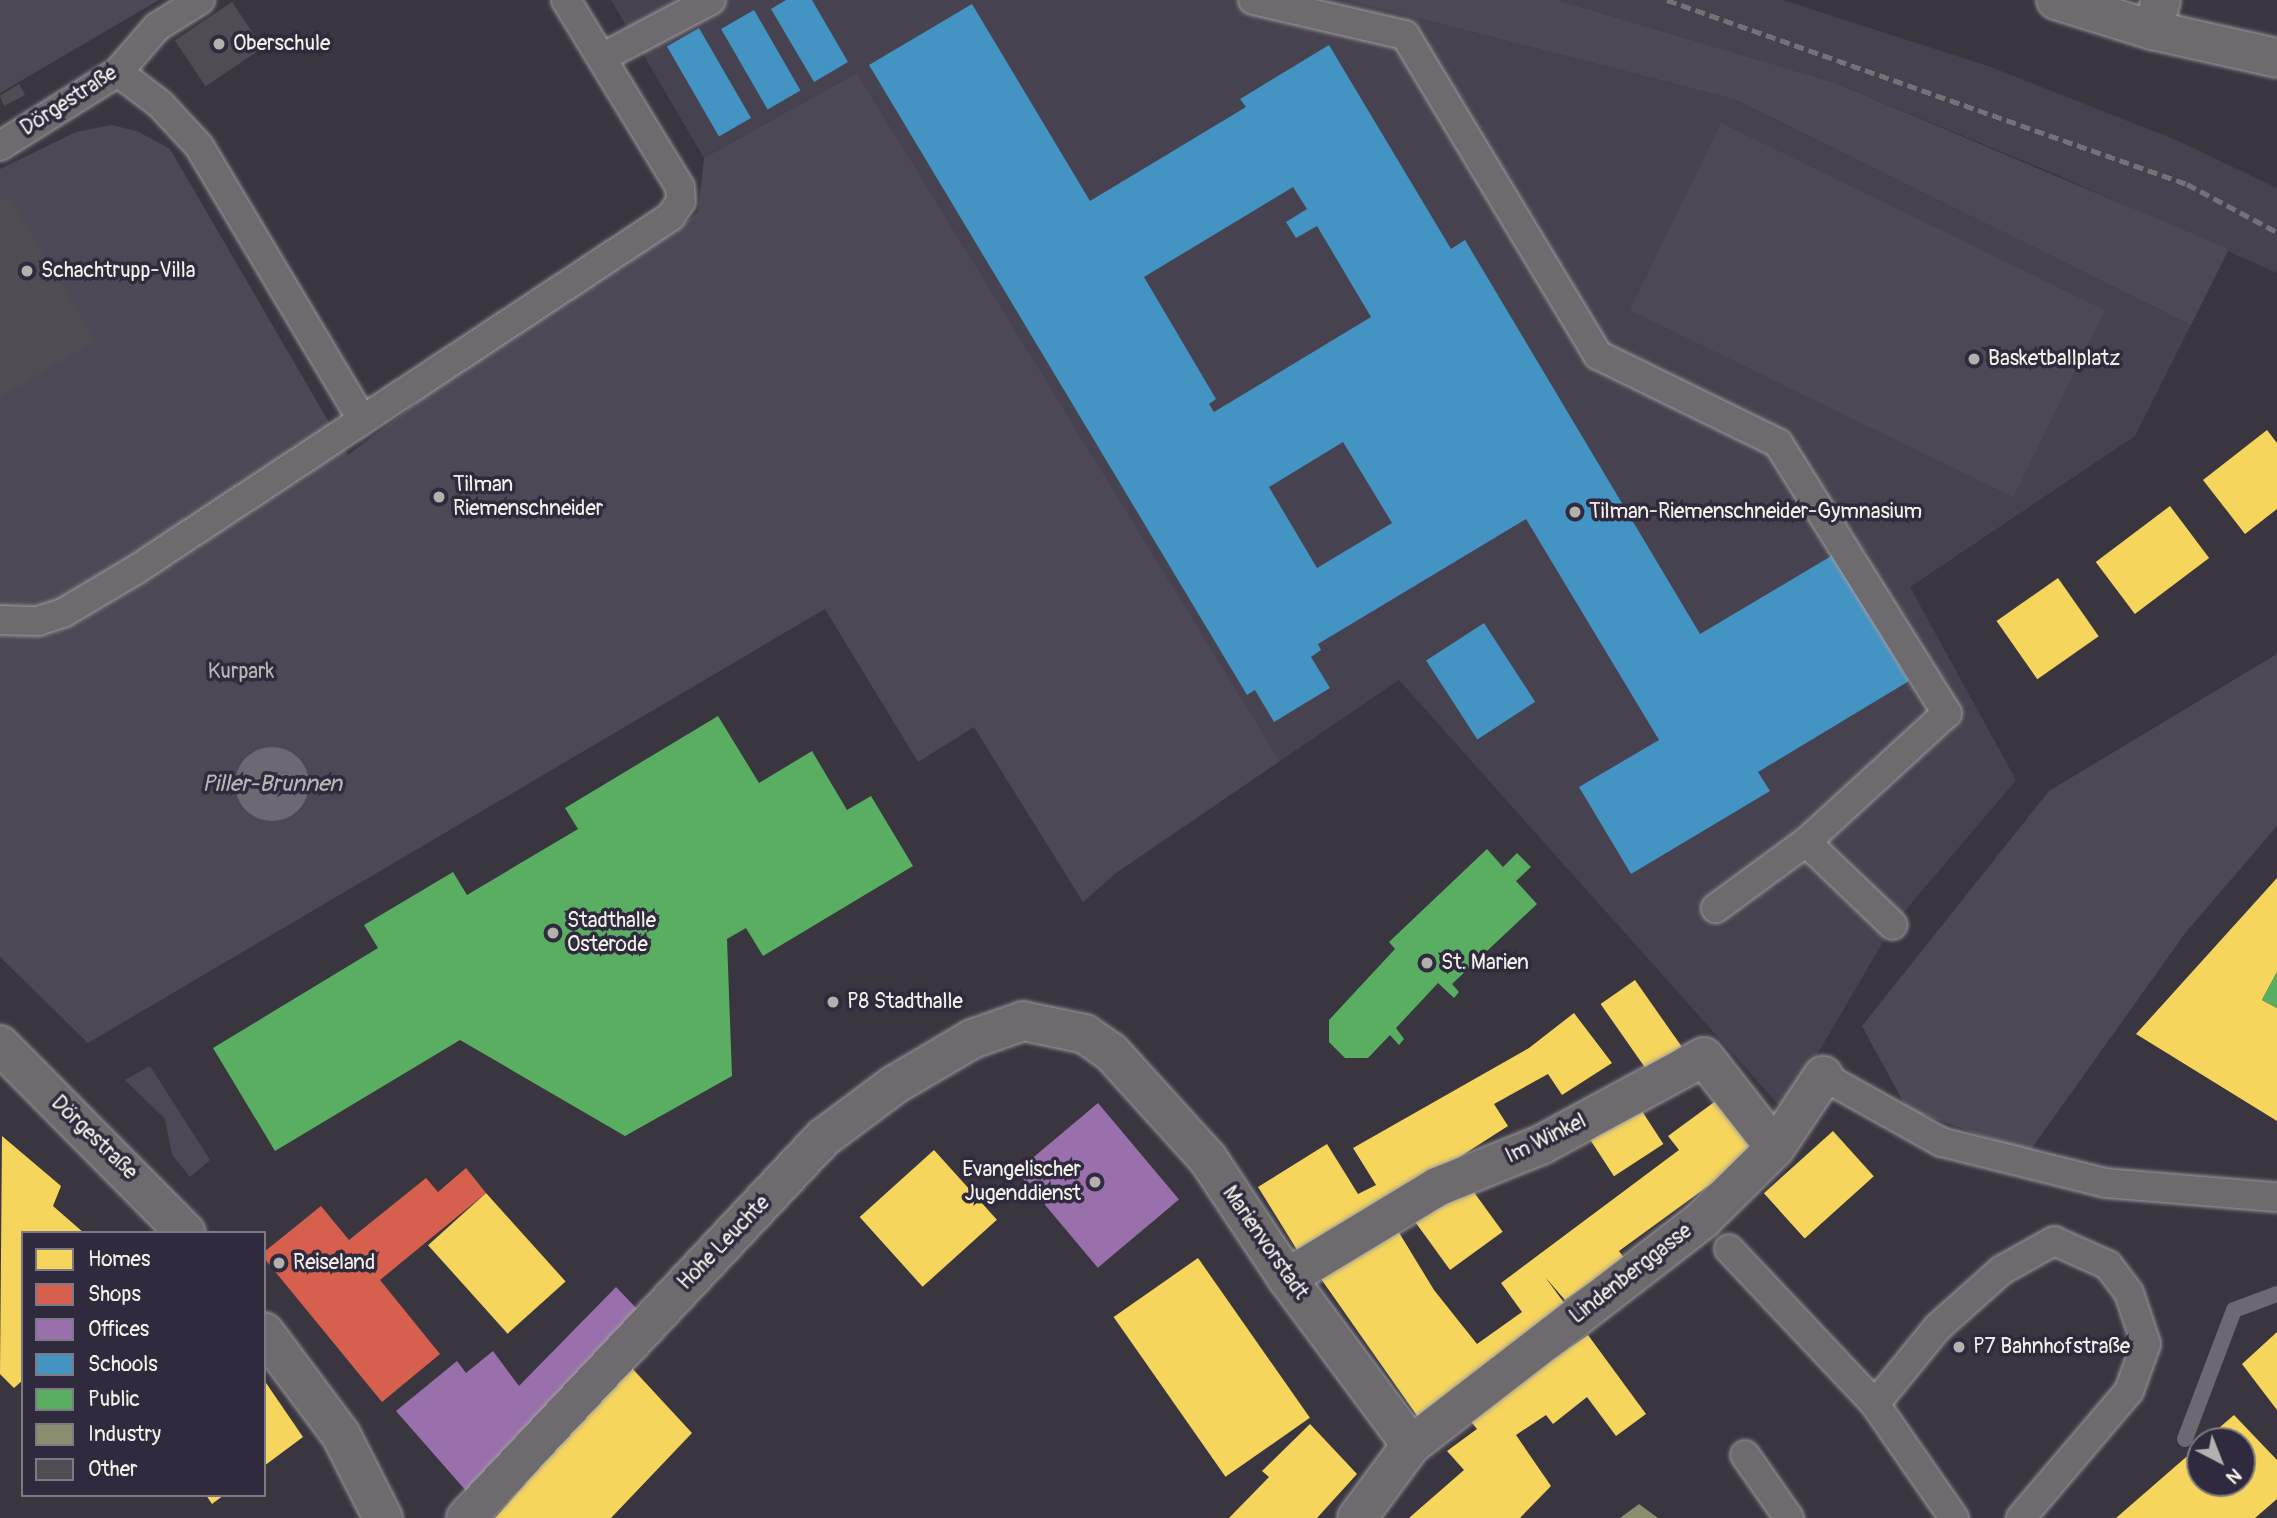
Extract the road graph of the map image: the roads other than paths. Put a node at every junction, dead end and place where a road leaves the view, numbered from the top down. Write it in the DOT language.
graph roads {
  1 [pos="200,0"];
  2 [pos="566,0"];
  3 [pos="711,0"];
  4 [pos="1253,0"];
  5 [pos="2056,0"];
  6 [pos="2156,15"];
  7 [pos="603,57"];
  8 [pos="2277,58"];
  9 [pos="118,72"];
  10 [pos="0,146"];
  11 [pos="362,419"];
  12 [pos="0,620"];
  13 [pos="1806,842"];
  14 [pos="1716,908"];
  15 [pos="1893,925"];
  16 [pos="1023,1021"];
  17 [pos="0,1045"];
  18 [pos="1823,1076"];
  19 [pos="1775,1147"];
  20 [pos="2277,1197"];
  21 [pos="184,1231"];
  22 [pos="1729,1249"];
  23 [pos="1287,1278"];
  24 [pos="266,1335"];
  25 [pos="1875,1404"];
  26 [pos="1411,1445"];
  27 [pos="1745,1455"];
  28 [pos="383,1518"];
  29 [pos="466,1518"];
  30 [pos="1357,1518"];
  31 [pos="1789,1518"];
  32 [pos="1954,1518"];
  33 [pos="2021,1518"];
  1 -- 9 [label="lane, Dörgestraße"];
  2 -- 7 [label="lane"];
  3 -- 7 [label="lane"];
  4 -- 13 [label="lane"];
  5 -- 6 [label="street"];
  6 -- 8 [label="street"];
  7 -- 11 [label="lane"];
  9 -- 10 [label="lane, Dörgestraße"];
  9 -- 11 [label="lane"];
  11 -- 12 [label="lane"];
  13 -- 14 [label="lane"];
  13 -- 15 [label="lane"];
  16 -- 23 [label="street, Marienvorstadt"];
  16 -- 29 [label="street, Hohe Leuchte"];
  17 -- 21 [label="street, Dörgestraße"];
  18 -- 19 [label="street, Lindenberggasse"];
  18 -- 20 [label="lane"];
  19 -- 23 [label="street, Im Winkel"];
  19 -- 26 [label="street, Lindenberggasse"];
  22 -- 25 [label="lane"];
  23 -- 26 [label="street, Marienvorstadt"];
  24 -- 28 [label="street"];
  25 -- 32 [label="lane"];
  25 -- 33 [label="lane"];
  26 -- 30 [label="street"];
  27 -- 31 [label="lane"];
}
